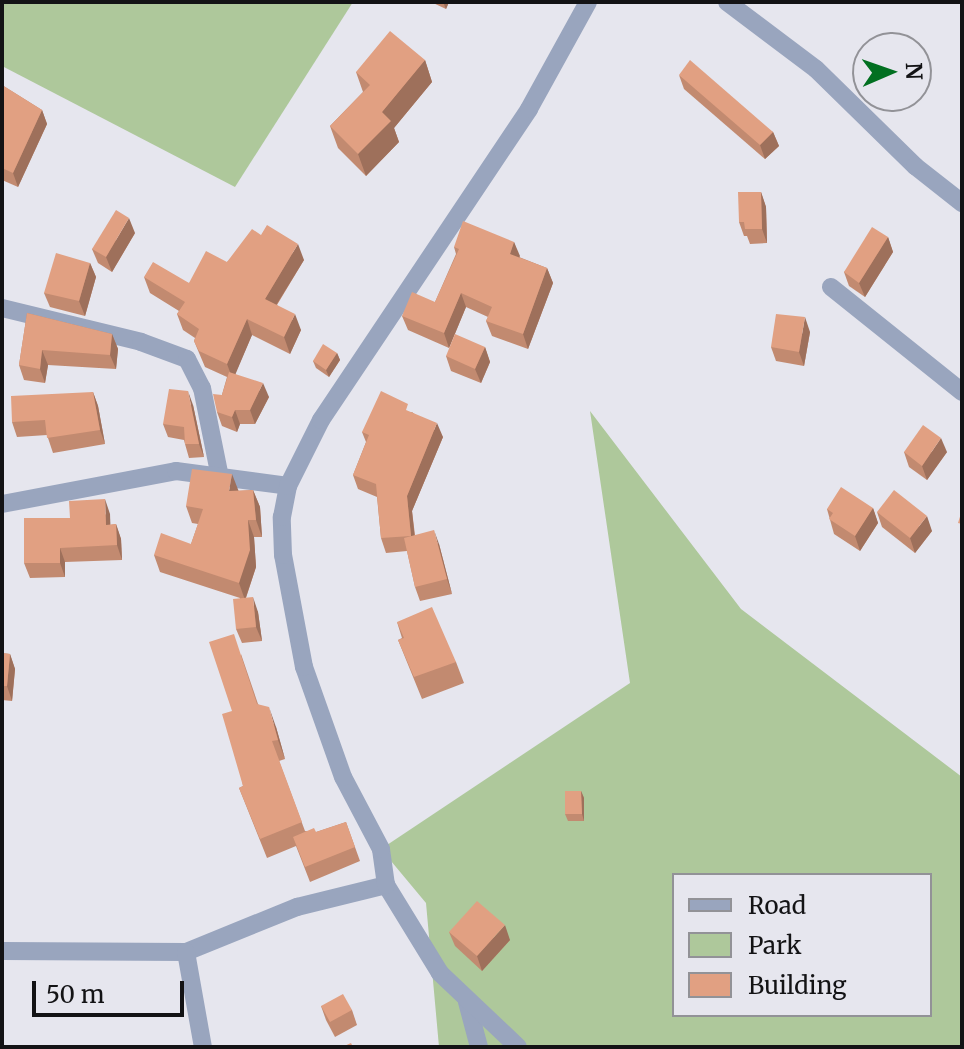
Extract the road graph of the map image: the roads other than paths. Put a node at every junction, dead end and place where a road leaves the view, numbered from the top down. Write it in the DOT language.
graph roads {
  1 [pos="588,2"];
  2 [pos="727,2"];
  3 [pos="962,203"];
  4 [pos="831,287"];
  5 [pos="2,308"];
  6 [pos="962,392"];
  7 [pos="220,477"];
  8 [pos="288,486"];
  9 [pos="2,504"];
  10 [pos="386,885"];
  11 [pos="2,951"];
  12 [pos="186,952"];
  13 [pos="467,1002"];
  14 [pos="203,1047"];
  15 [pos="479,1047"];
  16 [pos="518,1047"];
  1 -- 8 [label="street"];
  2 -- 3 [label="street"];
  4 -- 6 [label="street"];
  5 -- 7 [label="street"];
  7 -- 8 [label="street"];
  7 -- 9 [label="street"];
  8 -- 10 [label="street"];
  10 -- 12 [label="street"];
  10 -- 13 [label="street"];
  11 -- 12 [label="street"];
  12 -- 14 [label="street"];
  13 -- 15 [label="street"];
  13 -- 16 [label="street"];
}
